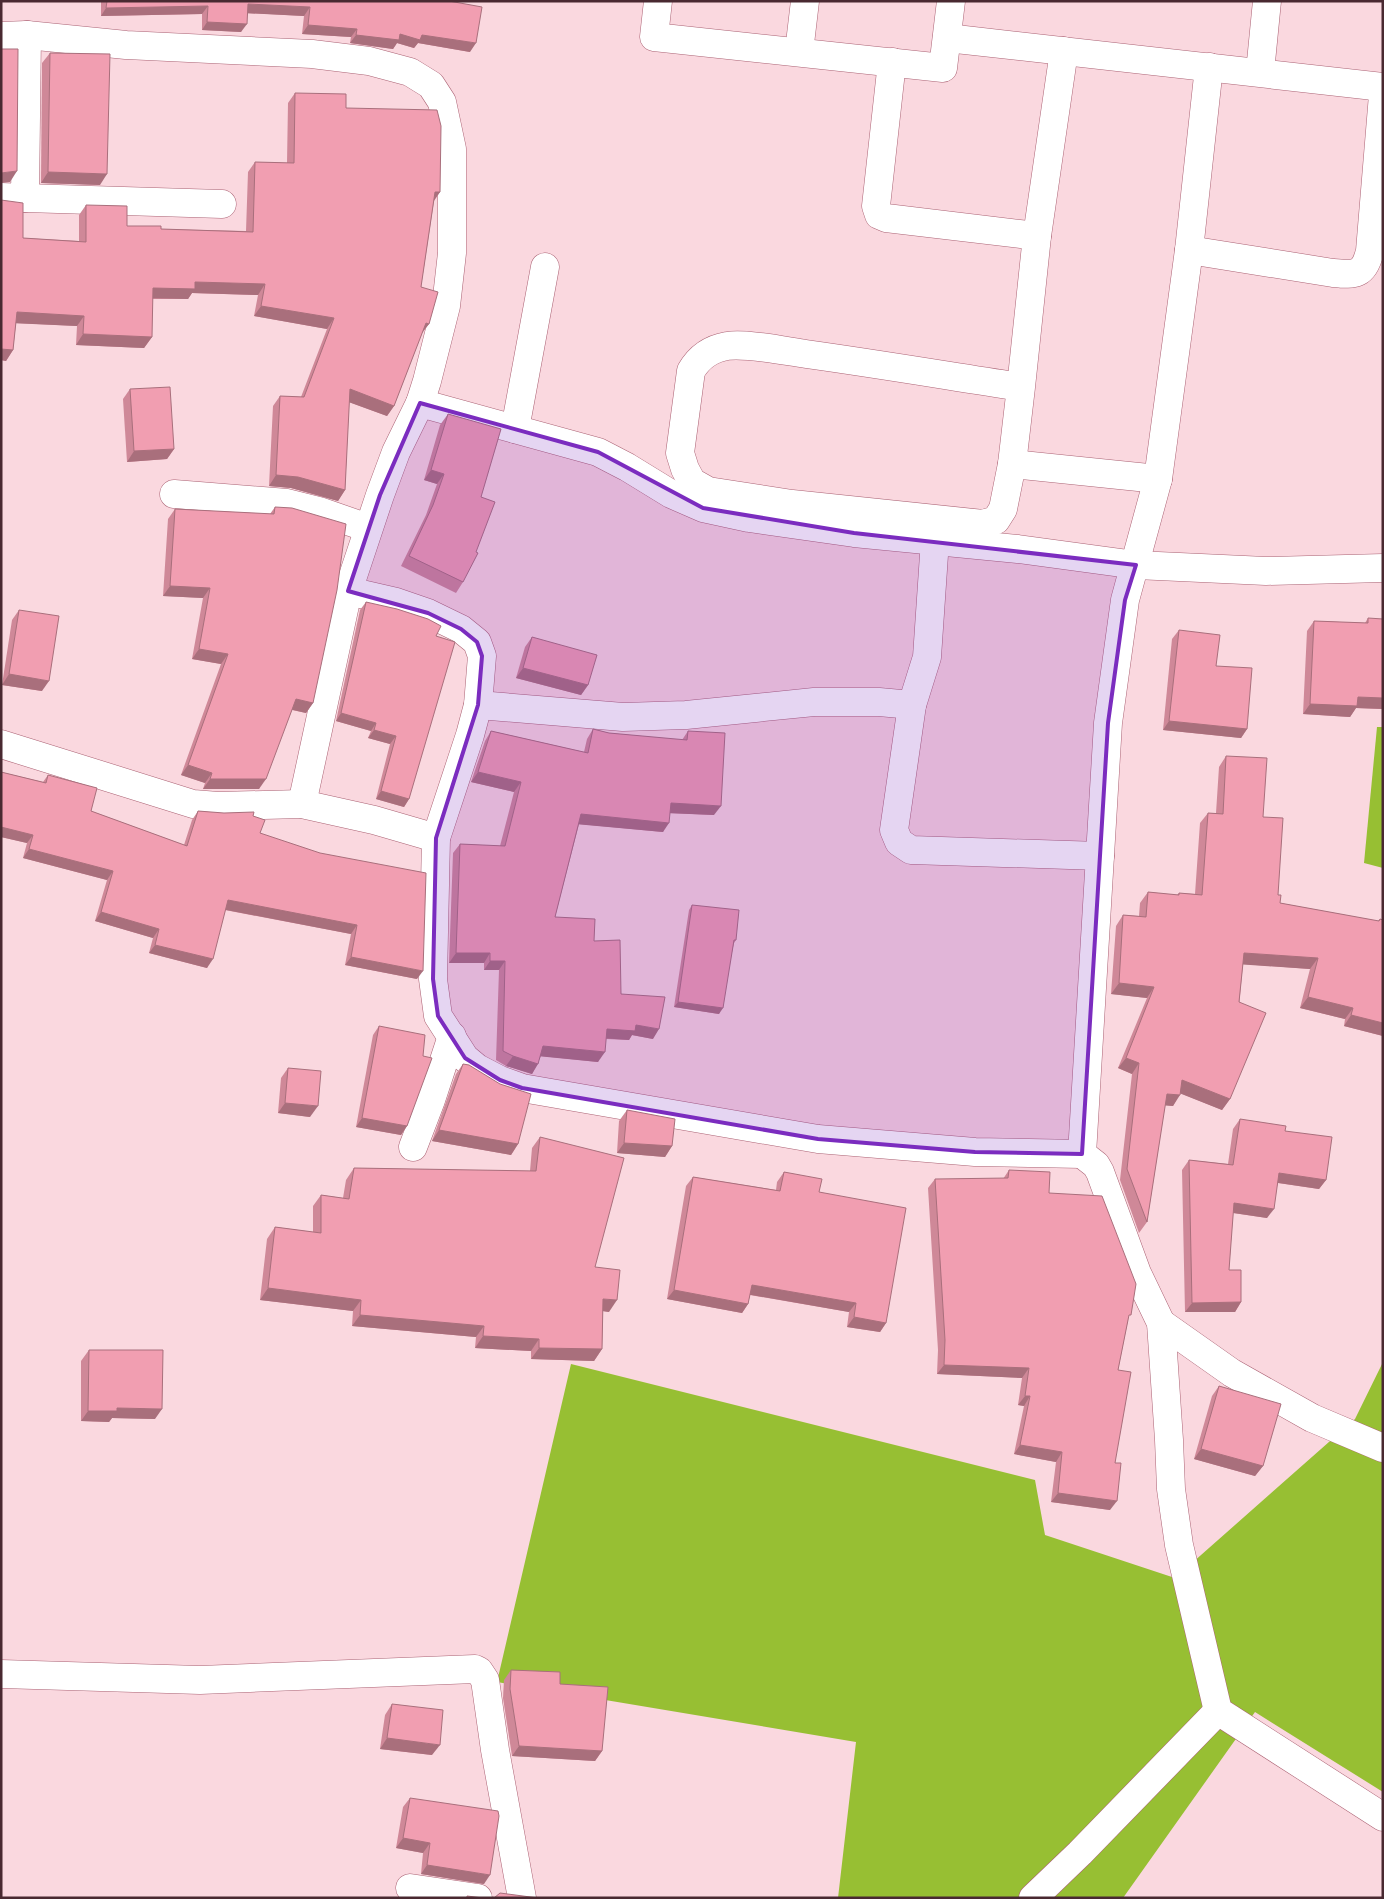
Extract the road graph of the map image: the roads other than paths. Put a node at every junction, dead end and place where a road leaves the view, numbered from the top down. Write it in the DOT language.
graph roads {
  1 [pos="658,1"];
  2 [pos="805,1"];
  3 [pos="950,1"];
  4 [pos="1267,1"];
  5 [pos="14,36"];
  6 [pos="946,38"];
  7 [pos="1064,50"];
  8 [pos="799,52"];
  9 [pos="892,62"];
  10 [pos="1209,67"];
  11 [pos="1260,72"];
  12 [pos="1383,86"];
  13 [pos="1383,95"];
  14 [pos="13,198"];
  15 [pos="222,204"];
  16 [pos="1037,236"];
  17 [pos="1189,250"];
  18 [pos="545,267"];
  19 [pos="1021,387"];
  20 [pos="420,403"];
  21 [pos="515,429"];
  22 [pos="1012,464"];
  23 [pos="1158,479"];
  24 [pos="174,494"];
  25 [pos="368,528"];
  26 [pos="935,540"];
  27 [pos="1136,565"];
  28 [pos="1383,568"];
  29 [pos="348,591"];
  30 [pos="478,705"];
  31 [pos="912,705"];
  32 [pos="1,744"];
  33 [pos="302,804"];
  34 [pos="436,838"];
  35 [pos="1100,856"];
  36 [pos="452,1036"];
  37 [pos="412,1147"];
  38 [pos="1082,1154"];
  39 [pos="1161,1323"];
  40 [pos="1383,1448"];
  41 [pos="1,1674"];
  42 [pos="1218,1711"];
  43 [pos="1383,1817"];
  44 [pos="410,1888"];
  45 [pos="478,1898"];
  46 [pos="522,1898"];
  47 [pos="1033,1898"];
  1 -- 8 [label="street"];
  2 -- 8 [label="street"];
  3 -- 6 [label="street"];
  4 -- 11 [label="street"];
  5 -- 14 [label="street"];
  5 -- 20 [label="street"];
  6 -- 7 [label="street"];
  6 -- 9 [label="street"];
  7 -- 10 [label="street"];
  7 -- 16 [label="street"];
  8 -- 9 [label="street"];
  9 -- 16 [label="street"];
  10 -- 11 [label="street"];
  10 -- 17 [label="street"];
  11 -- 12 [label="street"];
  13 -- 17 [label="street"];
  14 -- 15 [label="street"];
  16 -- 19 [label="street"];
  17 -- 23 [label="street"];
  18 -- 21 [label="street"];
  19 -- 22 [label="street"];
  19 -- 22 [label="street"];
  20 -- 21 [label="street"];
  20 -- 25 [label="street"];
  21 -- 26 [label="street"];
  22 -- 23 [label="street"];
  23 -- 27 [label="street"];
  24 -- 25 [label="street"];
  25 -- 29 [label="street"];
  26 -- 27 [label="street"];
  26 -- 31 [label="street"];
  27 -- 28 [label="street"];
  27 -- 35 [label="street"];
  29 -- 30 [label="street"];
  29 -- 33 [label="street"];
  30 -- 31 [label="street"];
  30 -- 34 [label="street"];
  31 -- 35 [label="street"];
  32 -- 33 [label="street"];
  33 -- 34 [label="street"];
  34 -- 36 [label="street"];
  35 -- 38 [label="street"];
  36 -- 37 [label="street"];
  36 -- 38 [label="street"];
  38 -- 39 [label="street"];
  39 -- 40 [label="street"];
  39 -- 42 [label="street"];
  41 -- 46 [label="street"];
  42 -- 43 [label="street"];
  42 -- 47 [label="street"];
  44 -- 45 [label="street"];
}
